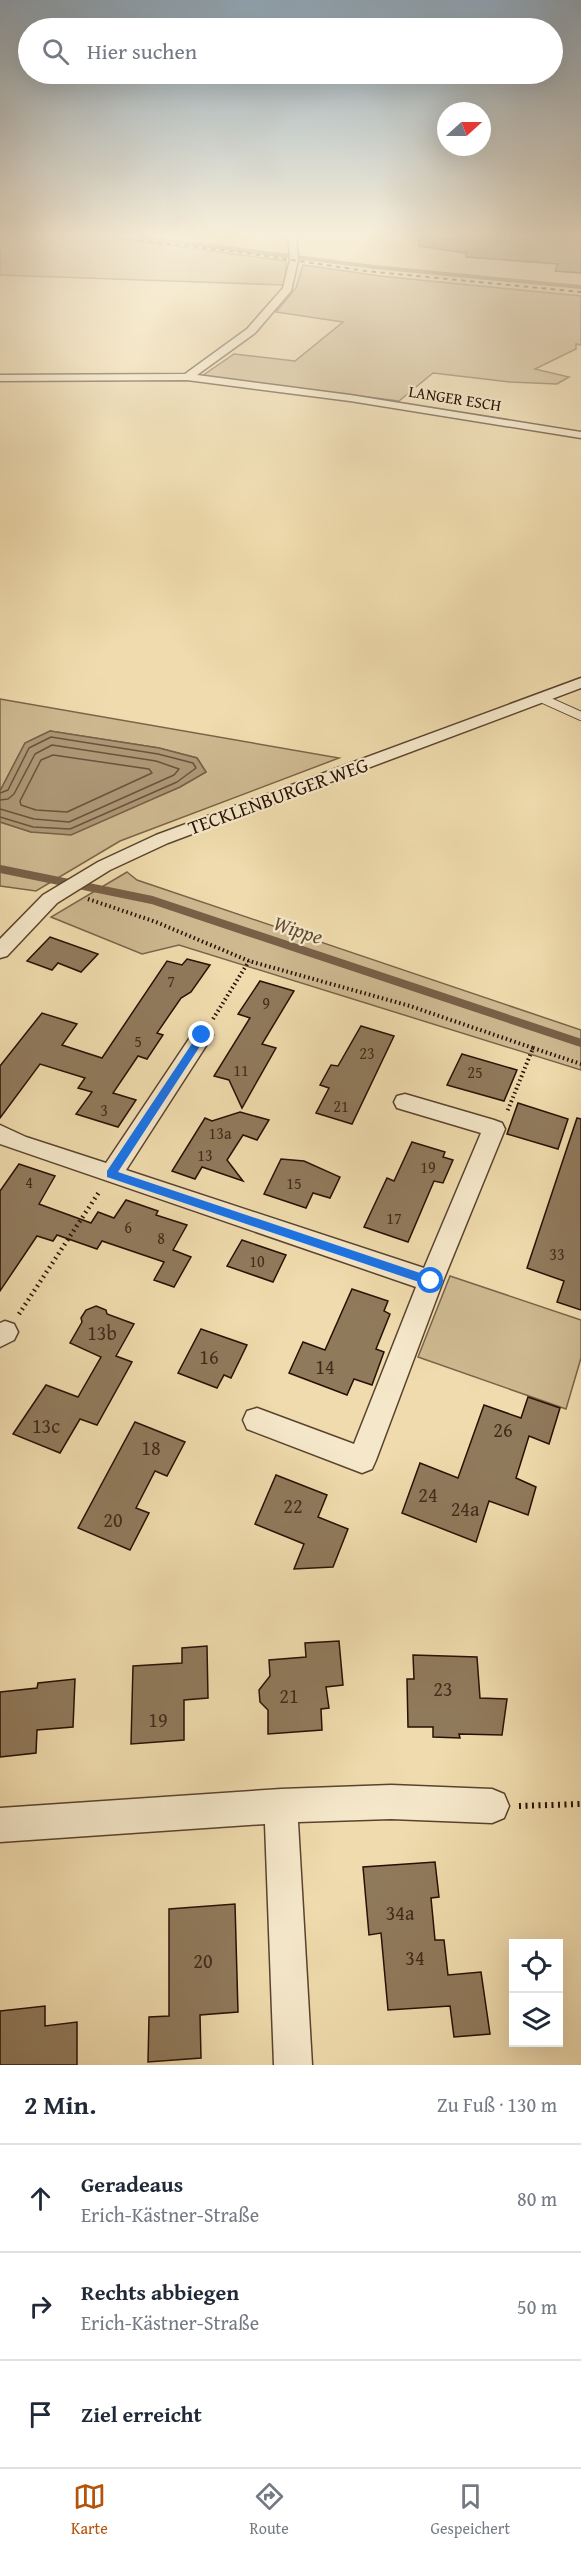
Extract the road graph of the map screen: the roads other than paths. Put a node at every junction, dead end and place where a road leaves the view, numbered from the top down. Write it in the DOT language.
graph roads {
  1 [pos="252,329"];
  2 [pos="187,377"];
  3 [pos="0,378"];
  4 [pos="581,435"];
  5 [pos="581,683"];
  6 [pos="541,698"];
  7 [pos="581,716"];
  8 [pos="0,951"];
  9 [pos="202,1035"];
  10 [pos="405,1102"];
  11 [pos="0,1134"];
  12 [pos="111,1174"];
  13 [pos="431,1281"];
  14 [pos="257,1420"];
  15 [pos="281,1806"];
  16 [pos="492,1806"];
  17 [pos="0,1825"];
  18 [pos="293,2065"];
  1 -- 2 [label="street"];
  2 -- 3 [label="street, LANGER ESCH"];
  2 -- 4 [label="street, LANGER ESCH"];
  5 -- 6 [label="street, TECKLENBURGER WEG"];
  6 -- 7 [label="lane"];
  6 -- 8 [label="street, TECKLENBURGER WEG"];
  9 -- 12 [label="street"];
  10 -- 13 [label="street"];
  11 -- 12 [label="street"];
  12 -- 13 [label="street"];
  13 -- 14 [label="street"];
  15 -- 16 [label="street"];
  15 -- 17 [label="street"];
  15 -- 18 [label="street"];
}
